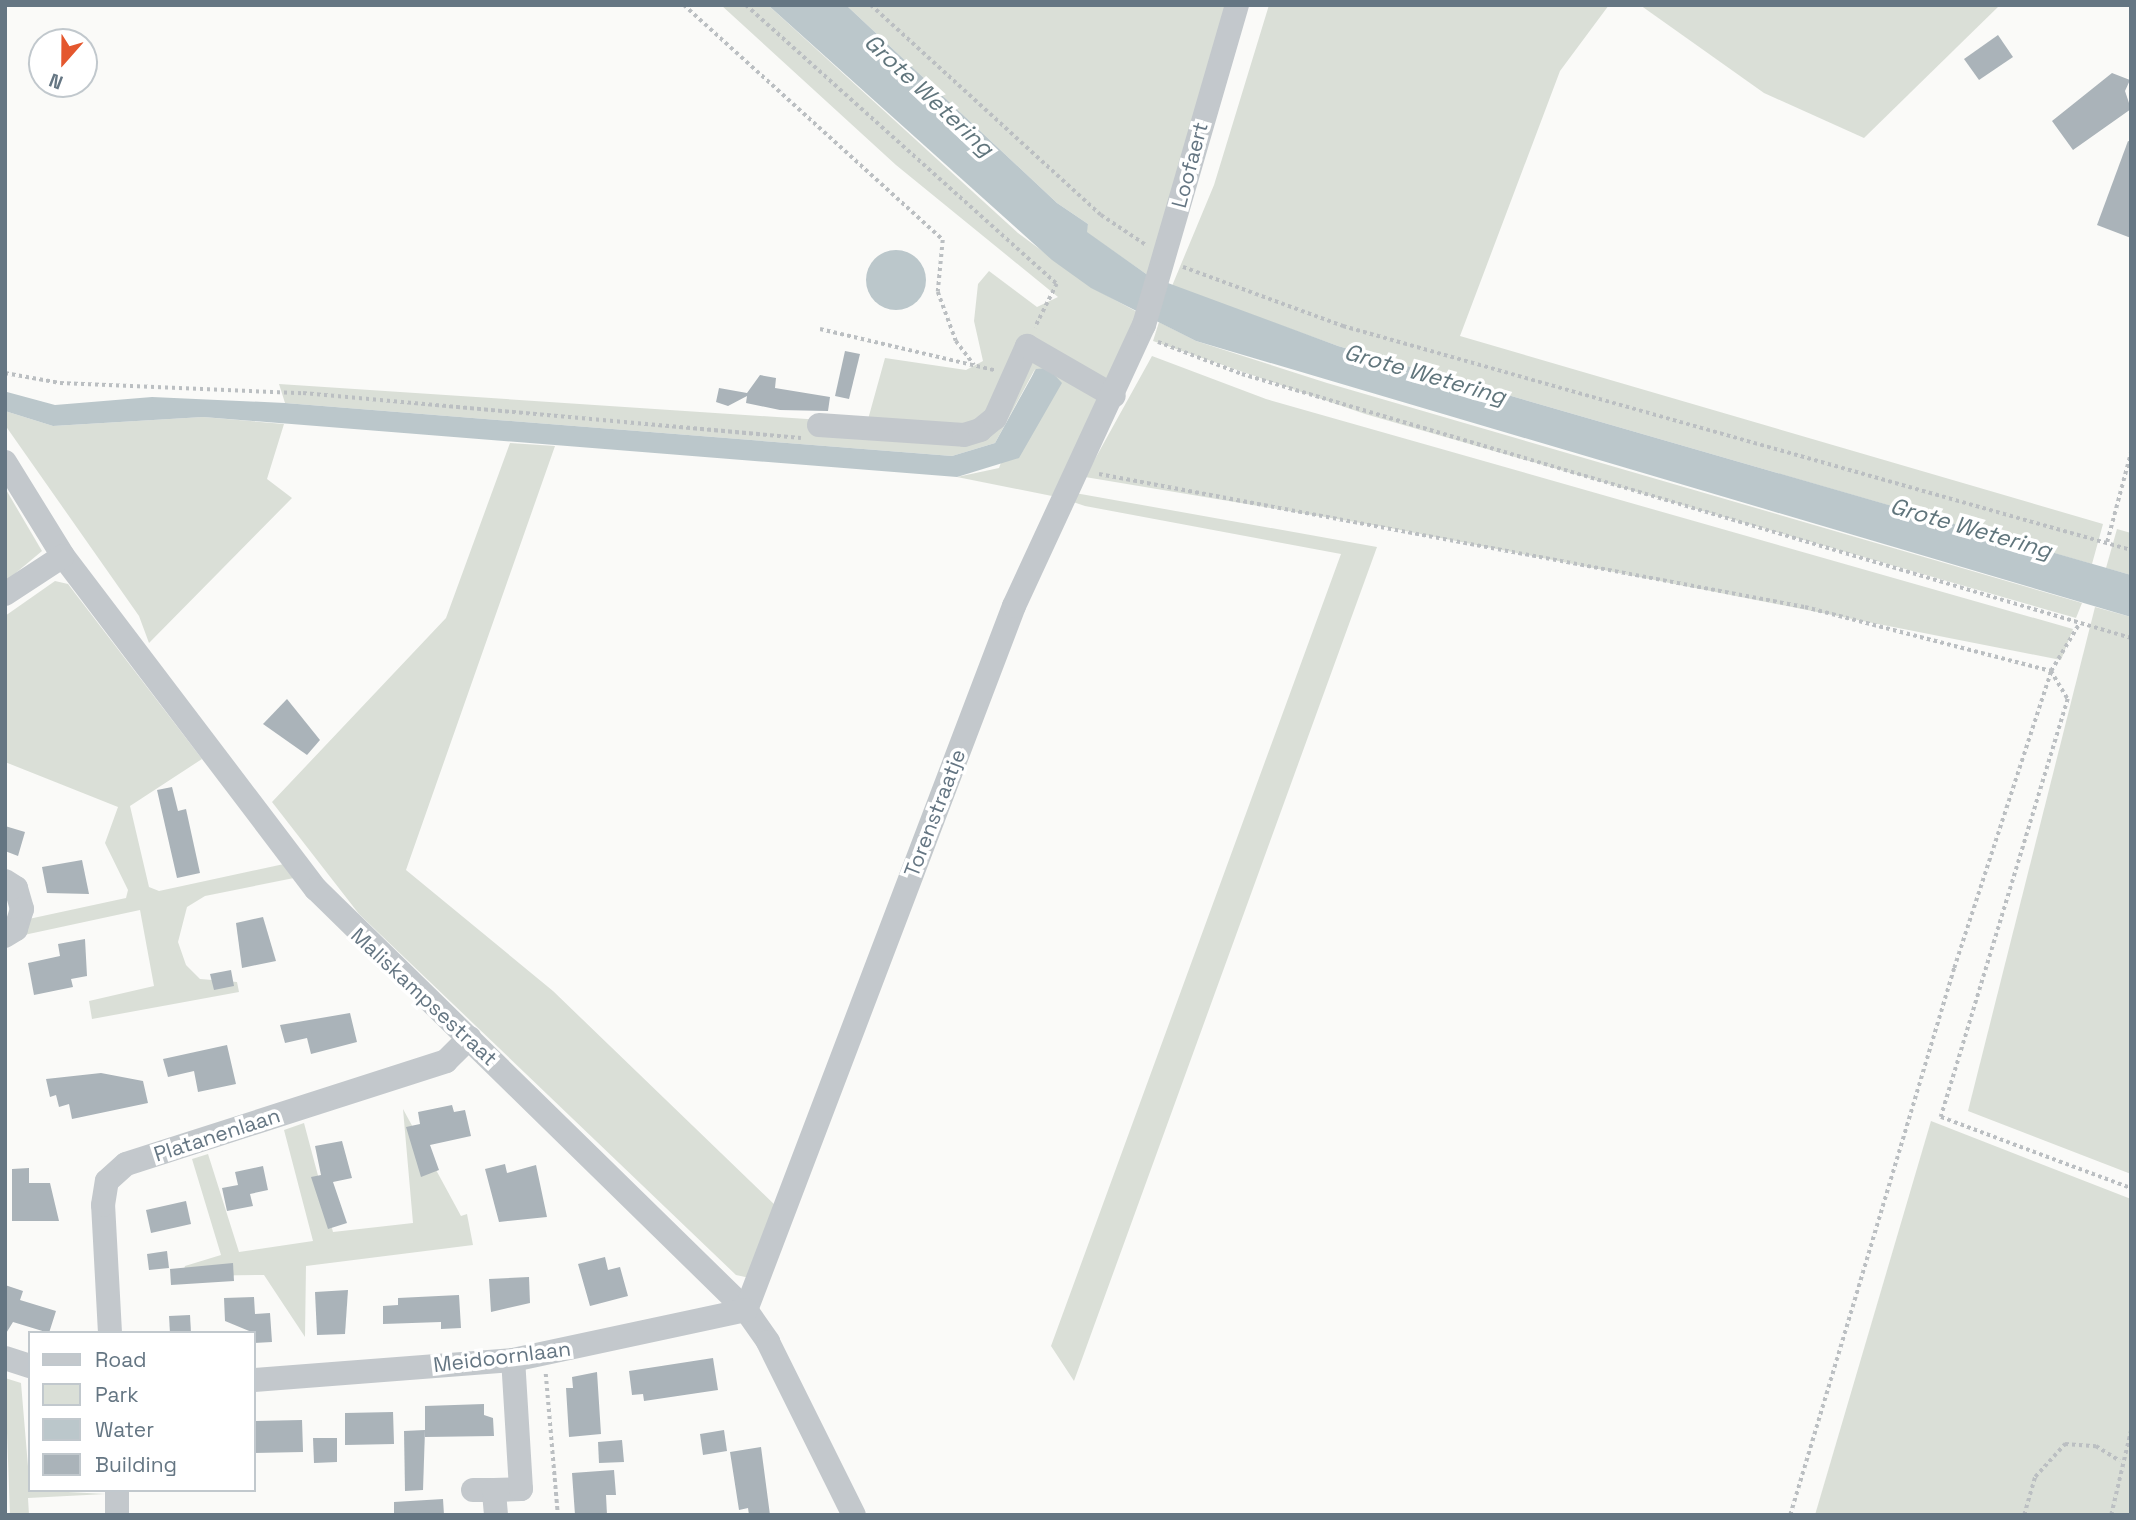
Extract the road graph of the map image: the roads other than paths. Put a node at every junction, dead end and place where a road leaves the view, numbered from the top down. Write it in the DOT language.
graph roads {
  1 [pos="1237,5"];
  2 [pos="1142,330"];
  3 [pos="1114,396"];
  4 [pos="814,432"];
  5 [pos="5,463"];
  6 [pos="63,556"];
  7 [pos="5,594"];
  8 [pos="5,881"];
  9 [pos="5,936"];
  10 [pos="469,1038"];
  11 [pos="746,1310"];
  12 [pos="110,1331"];
  13 [pos="5,1358"];
  14 [pos="513,1360"];
  15 [pos="28,1365"];
  16 [pos="256,1380"];
  17 [pos="117,1492"];
  18 [pos="117,1515"];
  19 [pos="496,1515"];
  20 [pos="854,1515"];
  1 -- 2 [label="street, Loofaert"];
  2 -- 3 [label="street, Torenstraatje"];
  3 -- 4 [label="street"];
  3 -- 11 [label="street, Torenstraatje"];
  5 -- 6 [label="street, Maliskampsestraat"];
  6 -- 7 [label="street"];
  6 -- 10 [label="street, Maliskampsestraat"];
  8 -- 9 [label="street"];
  10 -- 11 [label="street, Maliskampsestraat"];
  10 -- 12 [label="street, Platanenlaan"];
  11 -- 14 [label="street, Meidoornlaan"];
  11 -- 20 [label="street, Maliskampsestraat"];
  13 -- 15 [label="street"];
  14 -- 16 [label="street, Meidoornlaan"];
  14 -- 19 [label="street"];
  17 -- 18 [label="street"];
}
